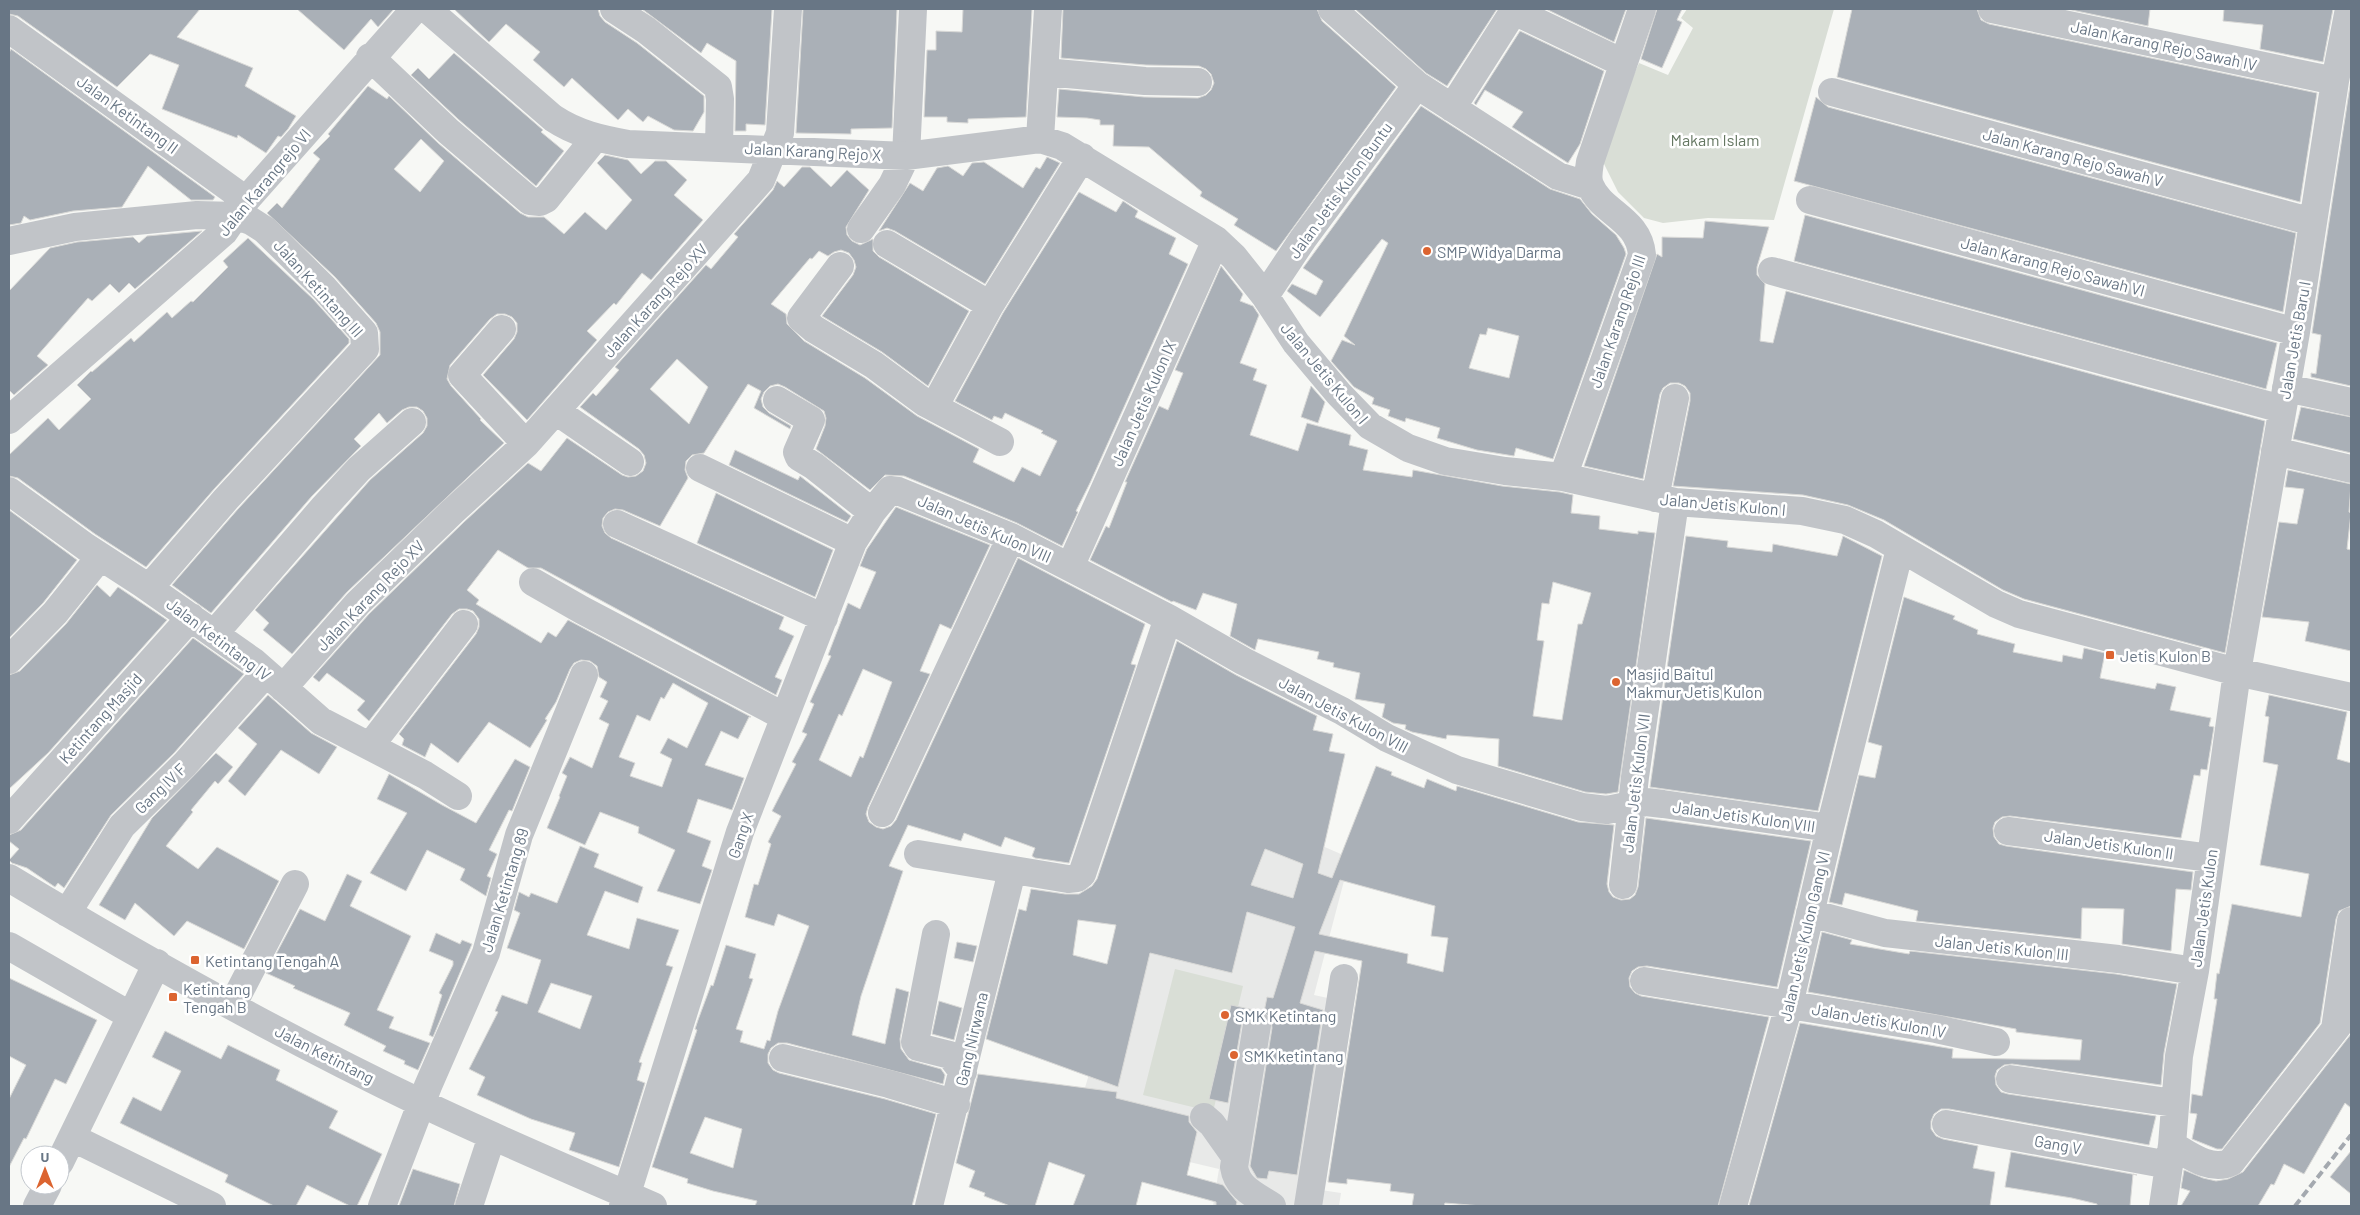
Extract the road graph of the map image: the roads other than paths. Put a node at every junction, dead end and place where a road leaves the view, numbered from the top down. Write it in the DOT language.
graph roads {
  1 [pos="415,9"];
  2 [pos="427,9"];
  3 [pos="614,9"];
  4 [pos="788,9"];
  5 [pos="913,9"];
  6 [pos="1048,9"];
  7 [pos="1332,9"];
  8 [pos="1642,9"];
  9 [pos="1992,9"];
  10 [pos="2350,9"];
  11 [pos="1515,10"];
  12 [pos="9,29"];
  13 [pos="370,57"];
  14 [pos="1623,63"];
  15 [pos="1045,72"];
  16 [pos="2335,81"];
  17 [pos="1198,82"];
  18 [pos="1417,85"];
  19 [pos="1832,92"];
  20 [pos="1452,108"];
  21 [pos="595,138"];
  22 [pos="1040,140"];
  23 [pos="719,147"];
  24 [pos="774,149"];
  25 [pos="906,156"];
  26 [pos="1082,157"];
  27 [pos="1590,186"];
  28 [pos="1810,200"];
  29 [pos="241,208"];
  30 [pos="2313,222"];
  31 [pos="861,229"];
  32 [pos="1216,240"];
  33 [pos="9,241"];
  34 [pos="887,244"];
  35 [pos="840,266"];
  36 [pos="1772,271"];
  37 [pos="1265,296"];
  38 [pos="990,305"];
  39 [pos="502,329"];
  40 [pos="2296,332"];
  41 [pos="1675,398"];
  42 [pos="2284,399"];
  43 [pos="777,400"];
  44 [pos="2351,402"];
  45 [pos="13,407"];
  46 [pos="934,407"];
  47 [pos="556,411"];
  48 [pos="412,422"];
  49 [pos="1000,442"];
  50 [pos="526,444"];
  51 [pos="2275,451"];
  52 [pos="630,462"];
  53 [pos="700,468"];
  54 [pos="2351,469"];
  55 [pos="1563,477"];
  56 [pos="9,490"];
  57 [pos="890,490"];
  58 [pos="1665,500"];
  59 [pos="872,512"];
  60 [pos="617,524"];
  61 [pos="1011,536"];
  62 [pos="853,542"];
  63 [pos="1900,549"];
  64 [pos="100,557"];
  65 [pos="1070,567"];
  66 [pos="533,582"];
  67 [pos="149,588"];
  68 [pos="191,617"];
  69 [pos="824,618"];
  70 [pos="1168,618"];
  71 [pos="464,624"];
  72 [pos="214,634"];
  73 [pos="9,660"];
  74 [pos="2237,672"];
  75 [pos="584,675"];
  76 [pos="274,681"];
  77 [pos="2351,697"];
  78 [pos="785,717"];
  79 [pos="370,746"];
  80 [pos="458,796"];
  81 [pos="1632,805"];
  82 [pos="882,813"];
  83 [pos="9,820"];
  84 [pos="1830,828"];
  85 [pos="2008,831"];
  86 [pos="918,854"];
  87 [pos="2210,858"];
  88 [pos="1012,871"];
  89 [pos="9,878"];
  90 [pos="295,884"];
  91 [pos="1623,885"];
  92 [pos="67,913"];
  93 [pos="1810,913"];
  94 [pos="2351,921"];
  95 [pos="936,934"];
  96 [pos="9,946"];
  97 [pos="156,963"];
  98 [pos="2195,971"];
  99 [pos="1344,978"];
  100 [pos="1644,981"];
  101 [pos="1789,1005"];
  102 [pos="232,1006"];
  103 [pos="130,1016"];
  104 [pos="2343,1019"];
  105 [pos="1257,1026"];
  106 [pos="1996,1042"];
  107 [pos="783,1058"];
  108 [pos="963,1072"];
  109 [pos="2010,1078"];
  110 [pos="422,1103"];
  111 [pos="2174,1103"];
  112 [pos="956,1104"];
  113 [pos="1204,1116"];
  114 [pos="1946,1124"];
  115 [pos="492,1136"];
  116 [pos="73,1138"];
  117 [pos="69,1145"];
  118 [pos="1234,1155"];
  119 [pos="2170,1155"];
  120 [pos="625,1200"];
  121 [pos="206,1205"];
  122 [pos="382,1206"];
  123 [pos="469,1206"];
  124 [pos="654,1206"];
  125 [pos="929,1206"];
  126 [pos="1272,1206"];
  127 [pos="1308,1206"];
  128 [pos="1733,1206"];
  129 [pos="2163,1206"];
  1 -- 13 [label="street, Jalan Karangrejo VI"];
  2 -- 21 [label="street, Jalan Karang Rejo X"];
  3 -- 23 [label="street"];
  4 -- 24 [label="street, Jalan Karang Rejo XV"];
  5 -- 25 [label="street"];
  6 -- 15 [label="street"];
  7 -- 18 [label="street"];
  8 -- 14 [label="street"];
  9 -- 16 [label="street, Jalan Karang Rejo Sawah IV"];
  10 -- 16 [label="street, Jalan Jetis Baru I"];
  11 -- 14 [label="street"];
  11 -- 20 [label="street"];
  12 -- 29 [label="street, Jalan Ketintang II"];
  13 -- 21 [label="street"];
  13 -- 29 [label="street, Jalan Karangrejo VI"];
  14 -- 27 [label="street"];
  15 -- 17 [label="street"];
  15 -- 22 [label="street"];
  16 -- 30 [label="street, Jalan Jetis Baru I"];
  18 -- 20 [label="street"];
  18 -- 37 [label="street, Jalan Jetis Kulon Buntu"];
  19 -- 30 [label="street, Jalan Karang Rejo Sawah V"];
  20 -- 27 [label="street"];
  21 -- 23 [label="street, Jalan Karang Rejo X"];
  22 -- 25 [label="street, Jalan Karang Rejo X"];
  22 -- 26 [label="street, Jalan Karang Rejo X"];
  23 -- 24 [label="street, Jalan Karang Rejo X"];
  24 -- 25 [label="street, Jalan Karang Rejo X"];
  24 -- 47 [label="street, Jalan Karang Rejo XV"];
  25 -- 31 [label="street"];
  26 -- 32 [label="street, Jalan Karang Rejo X"];
  26 -- 38 [label="street"];
  27 -- 55 [label="street, Jalan Karang Rejo III"];
  28 -- 40 [label="street, Jalan Karang Rejo Sawah VI"];
  29 -- 33 [label="street, Jalan Ketintang III"];
  29 -- 45 [label="street, Jalan Karangrejo VI"];
  29 -- 67 [label="street, Jalan Ketintang III"];
  30 -- 40 [label="street, Jalan Jetis Baru I"];
  32 -- 37 [label="street, Jalan Jetis Kulon I"];
  32 -- 65 [label="street, Jalan Jetis Kulon IX"];
  34 -- 38 [label="street"];
  35 -- 46 [label="street"];
  36 -- 42 [label="street"];
  37 -- 55 [label="street, Jalan Jetis Kulon I"];
  38 -- 46 [label="street"];
  39 -- 50 [label="street"];
  40 -- 42 [label="street, Jalan Jetis Baru I"];
  41 -- 58 [label="street, Jalan Jetis Kulon VII"];
  42 -- 44 [label="street"];
  42 -- 51 [label="street, Jalan Jetis Baru I"];
  43 -- 59 [label="street"];
  46 -- 49 [label="street"];
  47 -- 50 [label="street, Jalan Karang Rejo XV"];
  47 -- 52 [label="street"];
  48 -- 72 [label="street"];
  50 -- 76 [label="street, Jalan Karang Rejo XV"];
  51 -- 54 [label="street"];
  51 -- 74 [label="street, Jalan Jetis Baru I"];
  53 -- 62 [label="street"];
  55 -- 58 [label="street, Jalan Jetis Kulon I"];
  56 -- 64 [label="street, Jalan Ketintang IV"];
  57 -- 59 [label="street, Gang X"];
  57 -- 61 [label="street, Jalan Jetis Kulon VIII"];
  58 -- 63 [label="street, Jalan Jetis Kulon I"];
  58 -- 81 [label="street, Jalan Jetis Kulon VII"];
  59 -- 62 [label="street, Gang X"];
  60 -- 69 [label="street"];
  61 -- 65 [label="street, Jalan Jetis Kulon VIII"];
  61 -- 82 [label="street"];
  62 -- 69 [label="street, Gang X"];
  63 -- 74 [label="street, Jalan Jetis Kulon I"];
  63 -- 84 [label="street, Jalan Jetis Kulon Gang VI"];
  64 -- 67 [label="street, Jalan Ketintang IV"];
  64 -- 73 [label="street"];
  65 -- 70 [label="street, Jalan Jetis Kulon VIII"];
  66 -- 78 [label="street"];
  67 -- 68 [label="street, Jalan Ketintang IV"];
  68 -- 72 [label="street, Jalan Ketintang IV"];
  68 -- 83 [label="street, Ketintang Masjid"];
  69 -- 78 [label="street, Gang X"];
  70 -- 81 [label="street, Jalan Jetis Kulon VIII"];
  70 -- 88 [label="street"];
  71 -- 79 [label="street"];
  72 -- 76 [label="street, Jalan Ketintang IV"];
  74 -- 77 [label="street, Jalan Jetis Kulon I"];
  74 -- 87 [label="street, Jalan Jetis Kulon"];
  75 -- 110 [label="street, Jalan Ketintang 89"];
  76 -- 79 [label="street, Jalan Ketintang IV"];
  76 -- 92 [label="street, Gang IV F"];
  78 -- 120 [label="street, Gang X"];
  79 -- 80 [label="street, Jalan Ketintang IV"];
  81 -- 84 [label="street, Jalan Jetis Kulon VIII"];
  81 -- 91 [label="street, Jalan Jetis Kulon VII"];
  84 -- 93 [label="street, Jalan Jetis Kulon Gang VI"];
  85 -- 87 [label="street, Jalan Jetis Kulon II"];
  86 -- 88 [label="street"];
  87 -- 98 [label="street, Jalan Jetis Kulon"];
  88 -- 108 [label="street, Gang Nirwana"];
  89 -- 92 [label="street, Jalan Ketintang"];
  90 -- 102 [label="street"];
  92 -- 97 [label="street, Jalan Ketintang"];
  93 -- 98 [label="street, Jalan Jetis Kulon III"];
  93 -- 101 [label="street, Jalan Jetis Kulon Gang VI"];
  94 -- 104 [label="street"];
  95 -- 108 [label="street"];
  96 -- 103 [label="street"];
  97 -- 102 [label="street, Jalan Ketintang"];
  97 -- 103 [label="street"];
  98 -- 111 [label="street, Jalan Jetis Kulon"];
  99 -- 127 [label="street"];
  100 -- 101 [label="street, Jalan Jetis Kulon IV"];
  101 -- 106 [label="street, Jalan Jetis Kulon IV"];
  101 -- 128 [label="street, Jalan Jetis Kulon Gang VI"];
  102 -- 110 [label="street, Jalan Ketintang"];
  103 -- 116 [label="street"];
  104 -- 119 [label="street"];
  105 -- 118 [label="street"];
  107 -- 112 [label="street"];
  108 -- 112 [label="street, Gang Nirwana"];
  109 -- 111 [label="street"];
  110 -- 115 [label="street, Jalan Ketintang"];
  110 -- 122 [label="street, Jalan Ketintang 89"];
  111 -- 119 [label="street, Jalan Jetis Kulon"];
  112 -- 125 [label="street, Gang Nirwana"];
  113 -- 118 [label="street"];
  114 -- 119 [label="street, Gang V"];
  115 -- 120 [label="street, Jalan Ketintang"];
  115 -- 123 [label="street"];
  116 -- 117 [label="street"];
  116 -- 121 [label="street"];
  118 -- 126 [label="street"];
  119 -- 129 [label="street, Jalan Jetis Kulon"];
  120 -- 124 [label="street, Jalan Ketintang"];
}
